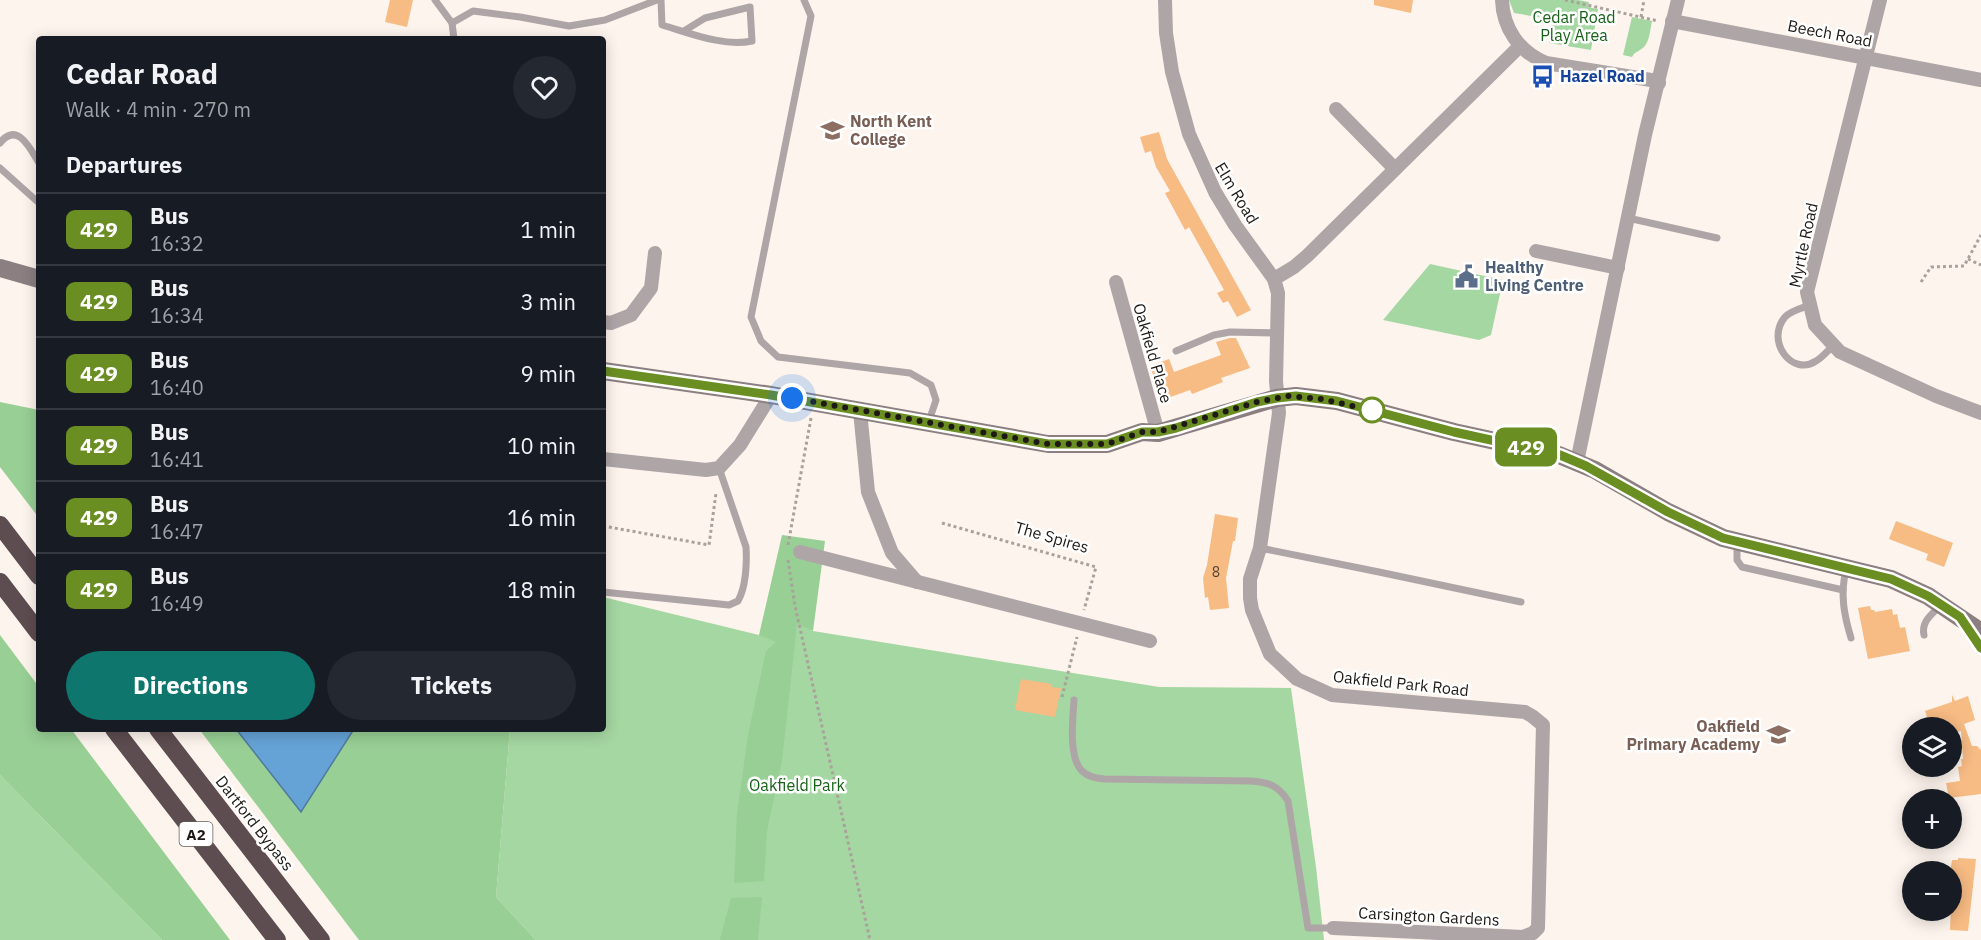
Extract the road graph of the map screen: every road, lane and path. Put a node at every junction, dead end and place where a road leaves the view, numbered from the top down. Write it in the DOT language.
graph roads {
  1 [pos="435,0"];
  2 [pos="657,0"];
  3 [pos="662,0"];
  4 [pos="804,0"];
  5 [pos="1165,0"];
  6 [pos="1502,0"];
  7 [pos="1565,0"];
  8 [pos="1644,0"];
  9 [pos="1678,0"];
  10 [pos="1880,0"];
  11 [pos="1641,17"];
  12 [pos="1672,21"];
  13 [pos="452,23"];
  14 [pos="684,31"];
  15 [pos="454,36"];
  16 [pos="1520,46"];
  17 [pos="1865,57"];
  18 [pos="1981,80"];
  19 [pos="1659,83"];
  20 [pos="1336,110"];
  21 [pos="0,143"];
  22 [pos="36,158"];
  23 [pos="0,168"];
  24 [pos="1395,169"];
  25 [pos="36,200"];
  26 [pos="1628,218"];
  27 [pos="1981,235"];
  28 [pos="1717,238"];
  29 [pos="1536,251"];
  30 [pos="655,253"];
  31 [pos="1968,260"];
  32 [pos="1981,265"];
  33 [pos="0,268"];
  34 [pos="1618,268"];
  35 [pos="36,278"];
  36 [pos="1274,279"];
  37 [pos="1116,282"];
  38 [pos="1921,282"];
  39 [pos="1810,305"];
  40 [pos="606,322"];
  41 [pos="1278,333"];
  42 [pos="1834,345"];
  43 [pos="1176,351"];
  44 [pos="606,371"];
  45 [pos="771,395"];
  46 [pos="1277,398"];
  47 [pos="814,402"];
  48 [pos="860,411"];
  49 [pos="1981,413"];
  50 [pos="928,423"];
  51 [pos="1158,432"];
  52 [pos="606,459"];
  53 [pos="1577,462"];
  54 [pos="719,468"];
  55 [pos="942,523"];
  56 [pos="0,525"];
  57 [pos="606,527"];
  58 [pos="1736,541"];
  59 [pos="1260,548"];
  60 [pos="800,552"];
  61 [pos="1846,568"];
  62 [pos="36,572"];
  63 [pos="0,582"];
  64 [pos="917,582"];
  65 [pos="1842,590"];
  66 [pos="606,592"];
  67 [pos="1521,602"];
  68 [pos="1941,605"];
  69 [pos="1960,617"];
  70 [pos="1080,624"];
  71 [pos="36,629"];
  72 [pos="1981,634"];
  73 [pos="1924,635"];
  74 [pos="1851,638"];
  75 [pos="1150,641"];
  76 [pos="1981,648"];
  77 [pos="1062,698"];
  78 [pos="1074,700"];
  79 [pos="116,732"];
  80 [pos="160,732"];
  81 [pos="1333,928"];
  82 [pos="1524,937"];
  83 [pos="277,940"];
  84 [pos="321,940"];
  85 [pos="870,940"];
  1 -- 13 [label="lane"];
  2 -- 13 [label="lane"];
  3 -- 14 [label="lane"];
  4 -- 50 [label="lane"];
  5 -- 36 [label="street, Elm Road"];
  6 -- 16 [label="street"];
  7 -- 11 [label="path"];
  8 -- 11 [label="path"];
  9 -- 12 [label="street"];
  10 -- 17 [label="street, Myrtle Road"];
  11 -- 12 [label="path"];
  12 -- 17 [label="street, Beech Road"];
  12 -- 19 [label="street"];
  13 -- 15 [label="lane"];
  14 -- 14 [label="lane"];
  16 -- 19 [label="street"];
  16 -- 24 [label="street"];
  17 -- 18 [label="street, Beech Road"];
  17 -- 39 [label="street, Myrtle Road"];
  19 -- 26 [label="street"];
  20 -- 24 [label="street"];
  21 -- 22 [label="lane"];
  23 -- 25 [label="lane"];
  24 -- 36 [label="street"];
  26 -- 28 [label="lane"];
  26 -- 34 [label="street"];
  27 -- 31 [label="path"];
  29 -- 34 [label="street"];
  30 -- 40 [label="street"];
  31 -- 32 [label="path"];
  31 -- 38 [label="path"];
  33 -- 35 [label="street"];
  34 -- 53 [label="street"];
  36 -- 41 [label="street, Elm Road"];
  37 -- 51 [label="street, Oakfield Place"];
  39 -- 42 [label="street, Myrtle Road"];
  39 -- 42 [label="lane"];
  41 -- 43 [label="lane"];
  41 -- 46 [label="street, Elm Road"];
  42 -- 49 [label="street, Myrtle Road"];
  44 -- 45 [label="street"];
  45 -- 47 [label="street"];
  45 -- 54 [label="street"];
  46 -- 51 [label="street"];
  46 -- 53 [label="street"];
  46 -- 59 [label="street, Oakfield Park Road"];
  47 -- 48 [label="street"];
  47 -- 85 [label="path"];
  48 -- 50 [label="street"];
  48 -- 64 [label="street"];
  50 -- 51 [label="street"];
  52 -- 54 [label="street"];
  53 -- 58 [label="street"];
  54 -- 57 [label="path"];
  54 -- 66 [label="lane"];
  55 -- 70 [label="path, The Spires"];
  56 -- 62 [label="highway"];
  58 -- 61 [label="street"];
  58 -- 65 [label="lane"];
  59 -- 67 [label="lane"];
  59 -- 82 [label="street, Oakfield Park Road"];
  60 -- 64 [label="street"];
  61 -- 65 [label="lane"];
  61 -- 68 [label="street"];
  63 -- 71 [label="highway"];
  64 -- 70 [label="street"];
  65 -- 74 [label="lane"];
  68 -- 69 [label="street"];
  68 -- 73 [label="lane"];
  69 -- 72 [label="street"];
  69 -- 76 [label="street"];
  70 -- 75 [label="street"];
  70 -- 77 [label="path"];
  78 -- 81 [label="lane"];
  79 -- 83 [label="highway, A2"];
  80 -- 84 [label="highway, Dartford Bypass / A2"];
  81 -- 82 [label="street, Carsington Gardens"];
}
